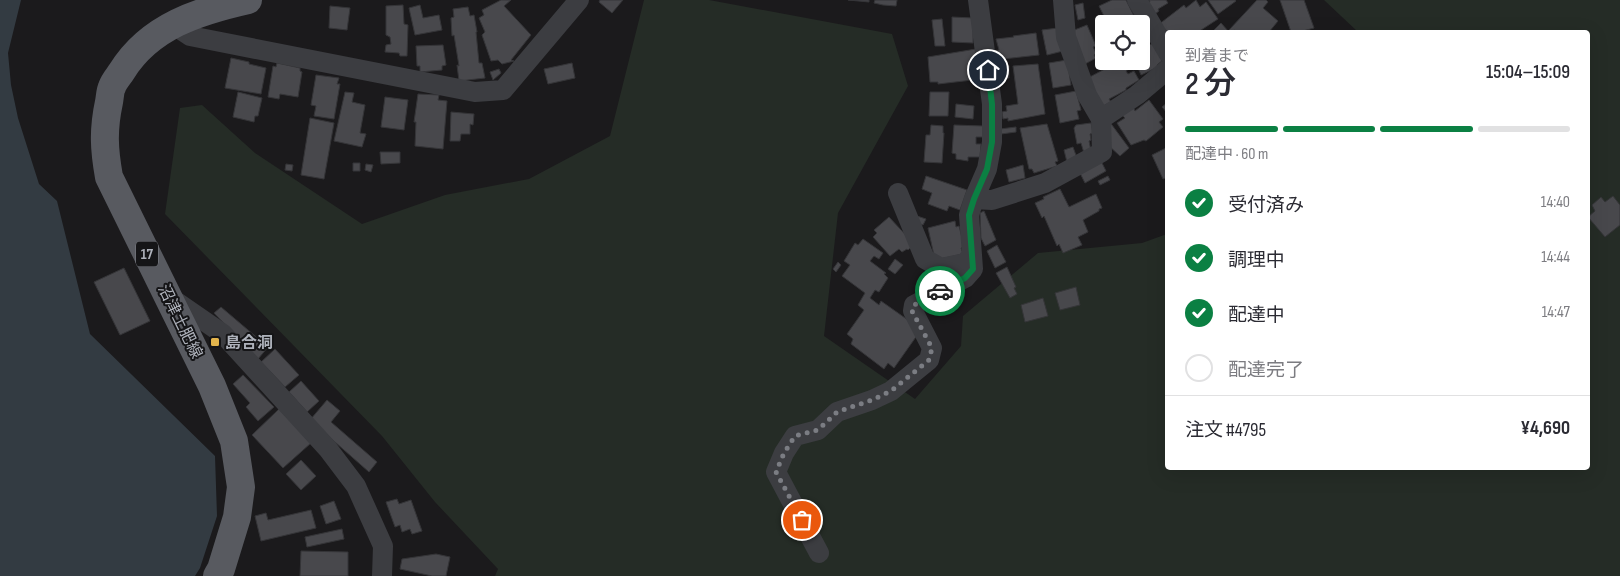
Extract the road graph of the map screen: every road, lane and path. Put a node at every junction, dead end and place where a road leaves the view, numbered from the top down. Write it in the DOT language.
graph roads {
  1 [pos="248,0"];
  2 [pos="579,0"];
  3 [pos="978,0"];
  4 [pos="1063,0"];
  5 [pos="1137,0"];
  6 [pos="172,24"];
  7 [pos="1165,48"];
  8 [pos="1165,72"];
  9 [pos="1101,118"];
  10 [pos="898,193"];
  11 [pos="974,199"];
  12 [pos="972,255"];
  13 [pos="168,296"];
  14 [pos="819,553"];
  15 [pos="217,576"];
  16 [pos="382,576"];
  1 -- 6 [label="main road, 沼津土肥線 / 17"];
  2 -- 6 [label="street"];
  3 -- 11 [label="street"];
  4 -- 9 [label="street"];
  5 -- 7 [label="street"];
  6 -- 13 [label="main road, 沼津土肥線 / 17"];
  8 -- 9 [label="street"];
  9 -- 11 [label="street"];
  10 -- 12 [label="street"];
  11 -- 12 [label="street"];
  12 -- 14 [label="street"];
  13 -- 15 [label="main road, 沼津土肥線 / 17"];
  13 -- 16 [label="street"];
}
